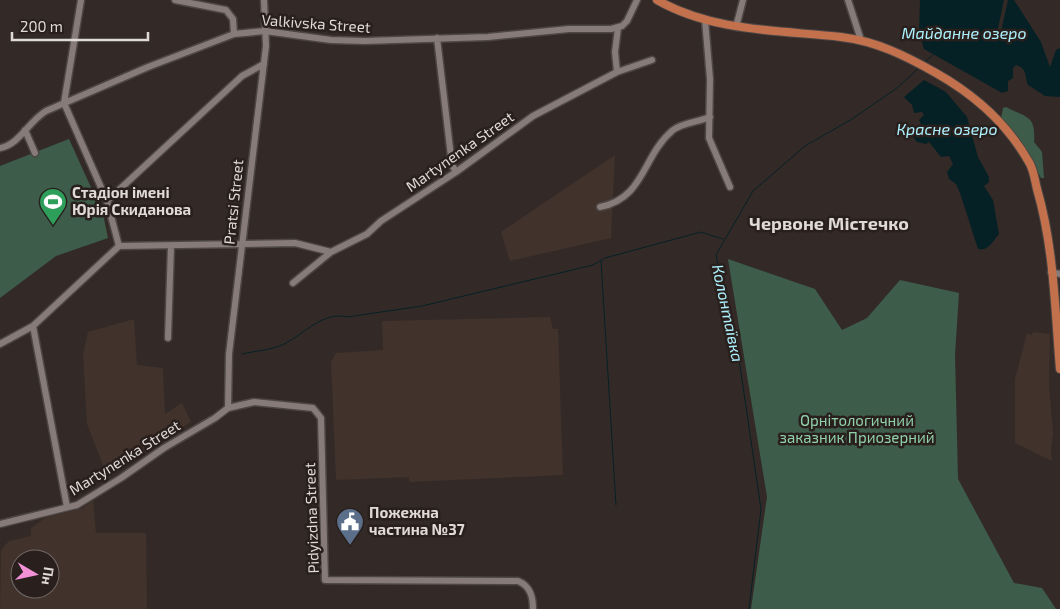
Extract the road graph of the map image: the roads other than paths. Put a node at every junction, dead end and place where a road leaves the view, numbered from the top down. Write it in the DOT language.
graph roads {
  1 [pos="81,0"];
  2 [pos="175,0"];
  3 [pos="264,0"];
  4 [pos="637,0"];
  5 [pos="657,0"];
  6 [pos="743,0"];
  7 [pos="848,0"];
  8 [pos="704,20"];
  9 [pos="736,27"];
  10 [pos="618,28"];
  11 [pos="266,31"];
  12 [pos="234,34"];
  13 [pos="437,38"];
  14 [pos="861,40"];
  15 [pos="652,60"];
  16 [pos="264,64"];
  17 [pos="617,72"];
  18 [pos="64,103"];
  19 [pos="710,118"];
  20 [pos="25,130"];
  21 [pos="0,148"];
  22 [pos="35,153"];
  23 [pos="456,172"];
  24 [pos="730,187"];
  25 [pos="107,201"];
  26 [pos="600,207"];
  27 [pos="243,244"];
  28 [pos="119,246"];
  29 [pos="171,246"];
  30 [pos="331,252"];
  31 [pos="1052,272"];
  32 [pos="1060,274"];
  33 [pos="294,283"];
  34 [pos="33,326"];
  35 [pos="168,338"];
  36 [pos="0,344"];
  37 [pos="1060,370"];
  38 [pos="228,408"];
  39 [pos="67,507"];
  40 [pos="0,524"];
  41 [pos="533,609"];
  1 -- 18 [label="street"];
  2 -- 12 [label="street"];
  3 -- 11 [label="street, Pratsi Street"];
  4 -- 10 [label="street"];
  5 -- 8 [label="main road"];
  6 -- 9 [label="street"];
  7 -- 14 [label="street"];
  8 -- 9 [label="main road"];
  8 -- 19 [label="street"];
  9 -- 14 [label="main road"];
  10 -- 13 [label="street, Valkivska Street"];
  10 -- 17 [label="street"];
  11 -- 12 [label="street, Valkivska Street"];
  11 -- 13 [label="street, Valkivska Street"];
  11 -- 16 [label="street, Pratsi Street"];
  12 -- 18 [label="street, Valkivska Street"];
  13 -- 23 [label="street"];
  14 -- 31 [label="main road"];
  15 -- 17 [label="street, Martynenka Street"];
  16 -- 25 [label="street"];
  16 -- 27 [label="street, Pratsi Street"];
  17 -- 23 [label="street, Martynenka Street"];
  18 -- 20 [label="street, Valkivska Street"];
  18 -- 25 [label="street"];
  19 -- 24 [label="street"];
  19 -- 26 [label="street"];
  20 -- 21 [label="street, Valkivska Street"];
  20 -- 22 [label="street"];
  23 -- 30 [label="street, Martynenka Street"];
  25 -- 28 [label="street"];
  27 -- 29 [label="street"];
  27 -- 30 [label="street"];
  27 -- 38 [label="street, Pratsi Street"];
  28 -- 29 [label="street"];
  28 -- 34 [label="street"];
  29 -- 35 [label="street"];
  30 -- 33 [label="street, Martynenka Street"];
  31 -- 32 [label="street"];
  31 -- 37 [label="main road"];
  34 -- 36 [label="street"];
  34 -- 39 [label="street"];
  38 -- 39 [label="street, Martynenka Street"];
  38 -- 41 [label="street, Pidyizdna Street"];
  39 -- 40 [label="street, Martynenka Street"];
}
